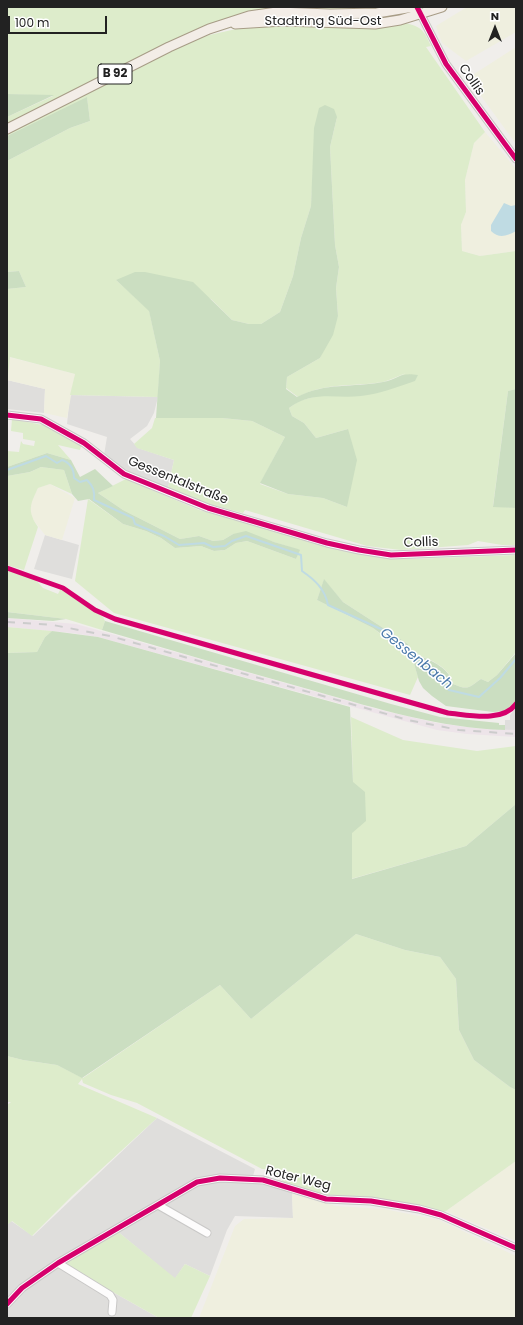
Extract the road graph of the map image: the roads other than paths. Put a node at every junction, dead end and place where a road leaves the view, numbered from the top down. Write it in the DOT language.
graph roads {
  1 [pos="413,7"];
  2 [pos="442,7"];
  3 [pos="419,11"];
  4 [pos="226,25"];
  5 [pos="7,129"];
  6 [pos="516,160"];
  7 [pos="7,415"];
  8 [pos="327,543"];
  9 [pos="516,550"];
  10 [pos="158,1205"];
  11 [pos="207,1233"];
  12 [pos="516,1248"];
  13 [pos="58,1263"];
  14 [pos="7,1304"];
  15 [pos="112,1312"];
  1 -- 4 [label="main road, Stadtring Süd-Ost / B 92"];
  2 -- 3 [label="main road, Stadtring Süd-Ost / B 92"];
  3 -- 4 [label="main road, Stadtring Süd-Ost / B 92"];
  3 -- 6 [label="street, Collis"];
  4 -- 5 [label="main road, Stadtring Süd-Ost / B 92"];
  7 -- 8 [label="street, Gessentalstraße"];
  8 -- 9 [label="street, Collis"];
  10 -- 11 [label="street"];
  10 -- 12 [label="street, Roter Weg"];
  10 -- 13 [label="street, Roter Weg"];
  13 -- 14 [label="street, Roter Weg"];
  13 -- 15 [label="street"];
}
